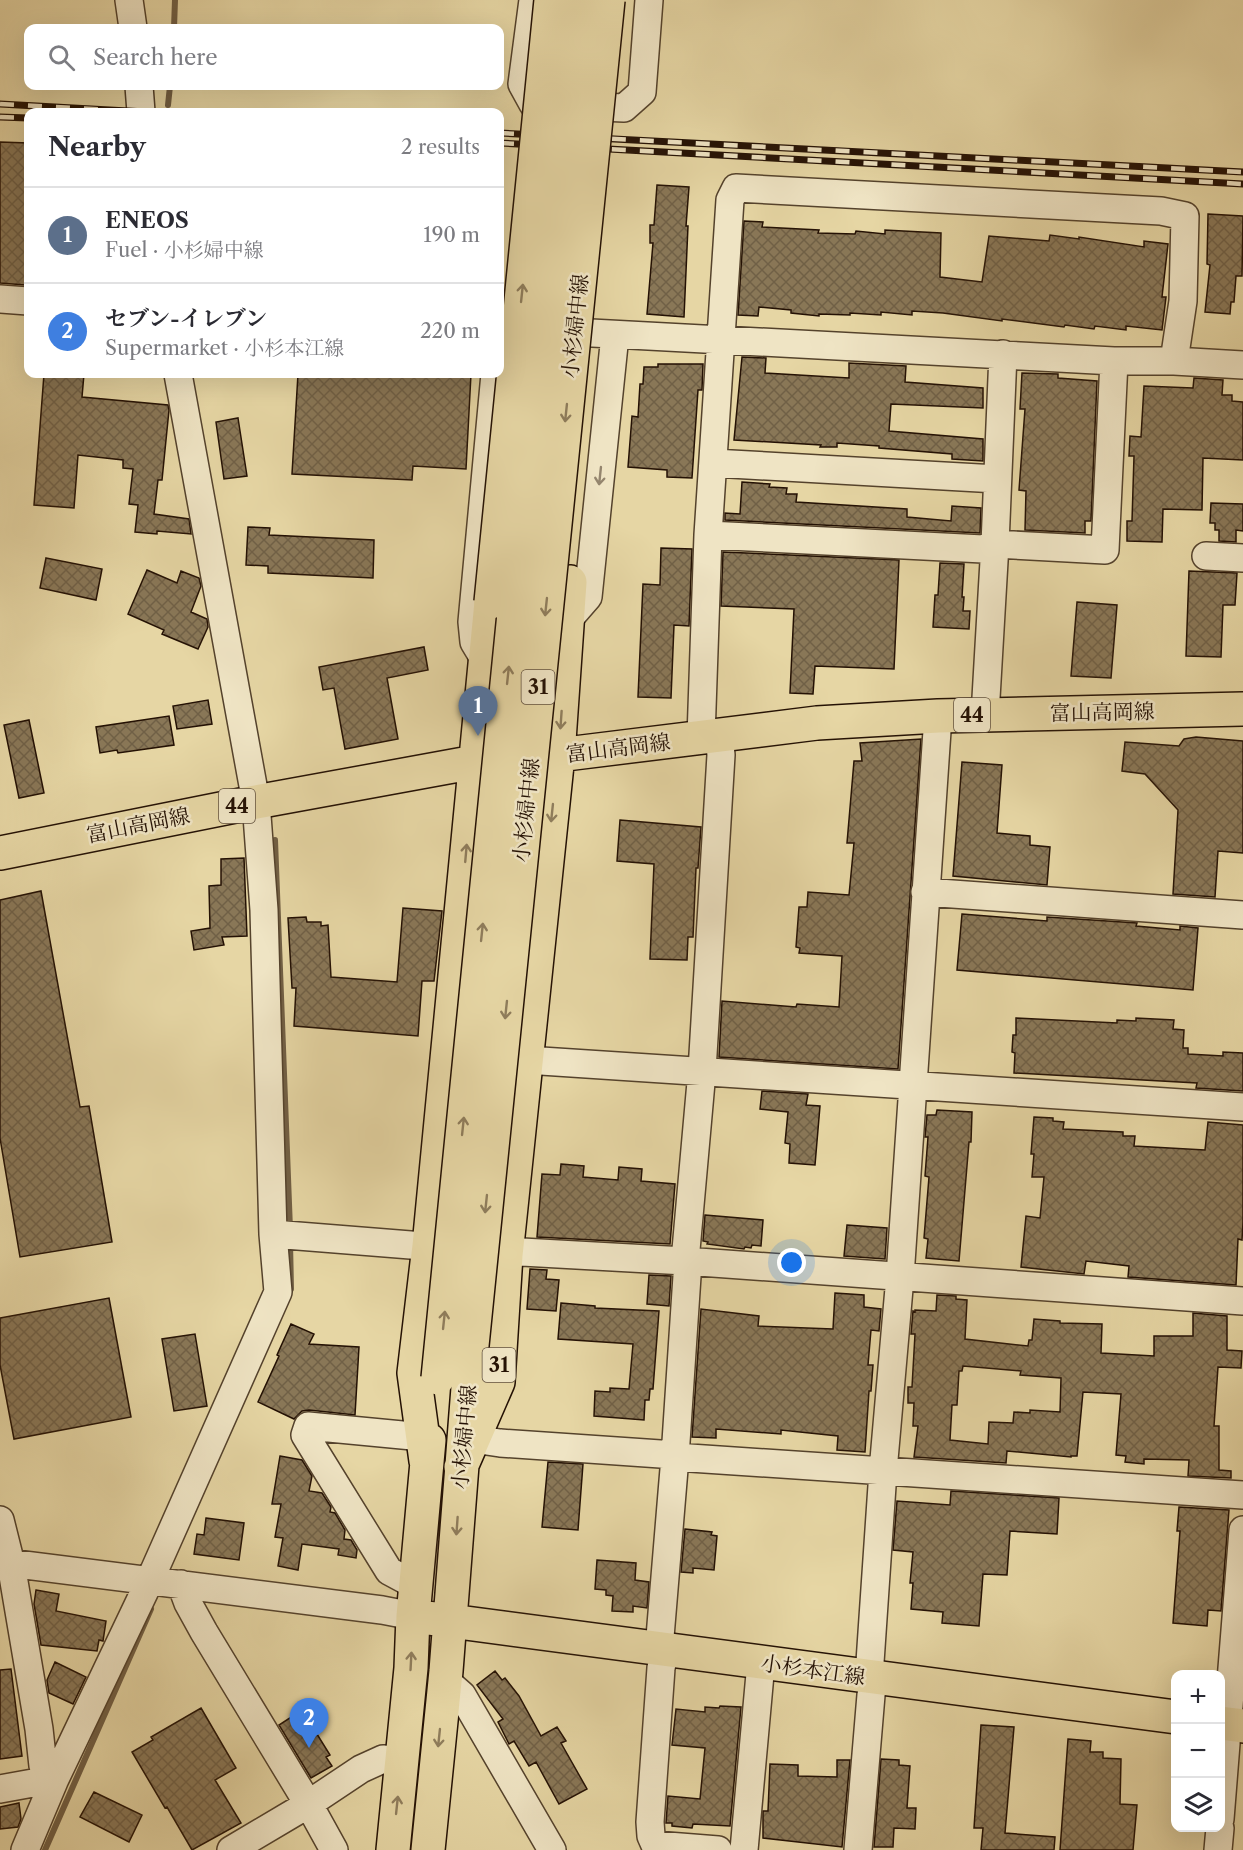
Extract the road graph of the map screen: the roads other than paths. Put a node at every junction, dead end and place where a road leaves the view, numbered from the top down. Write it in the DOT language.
graph roads {
  1 [pos="129,0"];
  2 [pos="533,0"];
  3 [pos="551,0"];
  4 [pos="575,0"];
  5 [pos="608,0"];
  6 [pos="625,0"];
  7 [pos="649,0"];
  8 [pos="132,24"];
  9 [pos="139,90"];
  10 [pos="141,108"];
  11 [pos="0,299"];
  12 [pos="24,301"];
  13 [pos="504,329"];
  14 [pos="615,335"];
  15 [pos="721,340"];
  16 [pos="1003,354"];
  17 [pos="1114,361"];
  18 [pos="1174,361"];
  19 [pos="1243,365"];
  20 [pos="179,378"];
  21 [pos="495,378"];
  22 [pos="713,463"];
  23 [pos="997,479"];
  24 [pos="708,535"];
  25 [pos="995,544"];
  26 [pos="1206,556"];
  27 [pos="1243,558"];
  28 [pos="568,620"];
  29 [pos="485,661"];
  30 [pos="1243,709"];
  31 [pos="985,715"];
  32 [pos="938,716"];
  33 [pos="710,737"];
  34 [pos="558,755"];
  35 [pos="475,762"];
  36 [pos="256,802"];
  37 [pos="0,853"];
  38 [pos="925,892"];
  39 [pos="1243,915"];
  40 [pos="526,1060"];
  41 [pos="702,1071"];
  42 [pos="912,1085"];
  43 [pos="1243,1107"];
  44 [pos="273,1234"];
  45 [pos="429,1246"];
  46 [pos="506,1255"];
  47 [pos="686,1261"];
  48 [pos="900,1277"];
  49 [pos="1243,1301"];
  50 [pos="454,1376"];
  51 [pos="425,1449"];
  52 [pos="467,1453"];
  53 [pos="675,1456"];
  54 [pos="883,1471"];
  55 [pos="1243,1495"];
  56 [pos="0,1520"];
  57 [pos="1243,1530"];
  58 [pos="6,1563"];
  59 [pos="150,1580"];
  60 [pos="181,1584"];
  61 [pos="415,1601"];
  62 [pos="450,1621"];
  63 [pos="662,1649"];
  64 [pos="761,1663"];
  65 [pos="872,1678"];
  66 [pos="445,1680"];
  67 [pos="1171,1716"];
  68 [pos="1231,1725"];
  69 [pos="402,1761"];
  70 [pos="55,1779"];
  71 [pos="1225,1781"];
  72 [pos="0,1789"];
  73 [pos="307,1805"];
  74 [pos="1220,1832"];
  75 [pos="25,1850"];
  76 [pos="231,1850"];
  77 [pos="334,1850"];
  78 [pos="393,1850"];
  79 [pos="428,1850"];
  80 [pos="552,1850"];
  81 [pos="718,1850"];
  82 [pos="744,1850"];
  83 [pos="858,1850"];
  84 [pos="1218,1850"];
  1 -- 8 [label="street"];
  2 -- 7 [label="street"];
  29 -- 3 [label="main road, 31, one-way, bridge"];
  50 -- 4 [label="main road, 小杉婦中線 / 31, one-way, bridge"];
  5 -- 50 [label="main road, 小杉婦中線 / 31, one-way, bridge"];
  6 -- 28 [label="main road, 31"];
  9 -- 10 [label="street"];
  11 -- 12 [label="street"];
  13 -- 14 [label="street"];
  14 -- 15 [label="street"];
  14 -- 28 [label="street, one-way"];
  15 -- 16 [label="street"];
  15 -- 18 [label="street"];
  15 -- 22 [label="street"];
  16 -- 17 [label="street"];
  16 -- 23 [label="street"];
  17 -- 18 [label="street"];
  17 -- 25 [label="street"];
  18 -- 19 [label="street"];
  20 -- 36 [label="street"];
  21 -- 29 [label="street"];
  22 -- 23 [label="street"];
  22 -- 24 [label="street"];
  23 -- 25 [label="street"];
  24 -- 25 [label="street"];
  24 -- 33 [label="street"];
  25 -- 31 [label="street"];
  26 -- 27 [label="street"];
  28 -- 34 [label="main road, 31, one-way"];
  29 -- 35 [label="main road, 31"];
  30 -- 31 [label="main road, 富山高岡線 / 44"];
  31 -- 32 [label="main road, 富山高岡線 / 44"];
  32 -- 33 [label="main road, 富山高岡線 / 44"];
  32 -- 38 [label="street"];
  33 -- 34 [label="main road, 富山高岡線 / 44"];
  33 -- 41 [label="street"];
  34 -- 35 [label="main road, 富山高岡線 / 44"];
  34 -- 40 [label="main road, 31, one-way"];
  35 -- 36 [label="main road, 富山高岡線 / 44"];
  45 -- 35 [label="main road, 31, one-way"];
  36 -- 37 [label="main road, 富山高岡線 / 44"];
  36 -- 44 [label="street"];
  38 -- 39 [label="street"];
  38 -- 42 [label="street"];
  40 -- 41 [label="street"];
  40 -- 46 [label="main road, 31"];
  41 -- 42 [label="street"];
  41 -- 47 [label="street"];
  42 -- 43 [label="street"];
  42 -- 48 [label="street"];
  44 -- 45 [label="street"];
  44 -- 59 [label="street"];
  45 -- 46 [label="street"];
  45 -- 51 [label="main road, 31"];
  46 -- 47 [label="street"];
  46 -- 52 [label="main road, 31"];
  47 -- 48 [label="street"];
  47 -- 53 [label="street"];
  48 -- 49 [label="street"];
  48 -- 54 [label="street"];
  50 -- 51 [label="main road, 小杉婦中線 / 31"];
  50 -- 52 [label="main road, 小杉婦中線 / 31"];
  51 -- 61 [label="main road, 小杉婦中線 / 31"];
  51 -- 61 [label="street"];
  52 -- 53 [label="street"];
  52 -- 62 [label="main road, 小杉婦中線 / 31, one-way"];
  53 -- 54 [label="street"];
  53 -- 63 [label="street"];
  54 -- 55 [label="street"];
  54 -- 65 [label="street"];
  56 -- 58 [label="street"];
  57 -- 68 [label="street"];
  58 -- 59 [label="street"];
  58 -- 70 [label="street"];
  59 -- 60 [label="street"];
  59 -- 70 [label="street"];
  60 -- 61 [label="street"];
  60 -- 73 [label="street"];
  61 -- 62 [label="main road, 小杉本江線"];
  69 -- 61 [label="main road, one-way"];
  62 -- 63 [label="main road, 小杉本江線"];
  62 -- 66 [label="main road"];
  63 -- 64 [label="main road, 小杉本江線"];
  63 -- 81 [label="street"];
  64 -- 65 [label="main road, 小杉本江線"];
  64 -- 82 [label="street"];
  65 -- 67 [label="main road, 小杉本江線"];
  65 -- 83 [label="street"];
  66 -- 79 [label="main road, one-way"];
  66 -- 80 [label="street"];
  68 -- 71 [label="street"];
  69 -- 73 [label="street"];
  78 -- 69 [label="main road, one-way"];
  70 -- 72 [label="street"];
  70 -- 75 [label="street"];
  73 -- 76 [label="street"];
  73 -- 77 [label="street"];
  74 -- 84 [label="street"];
}
